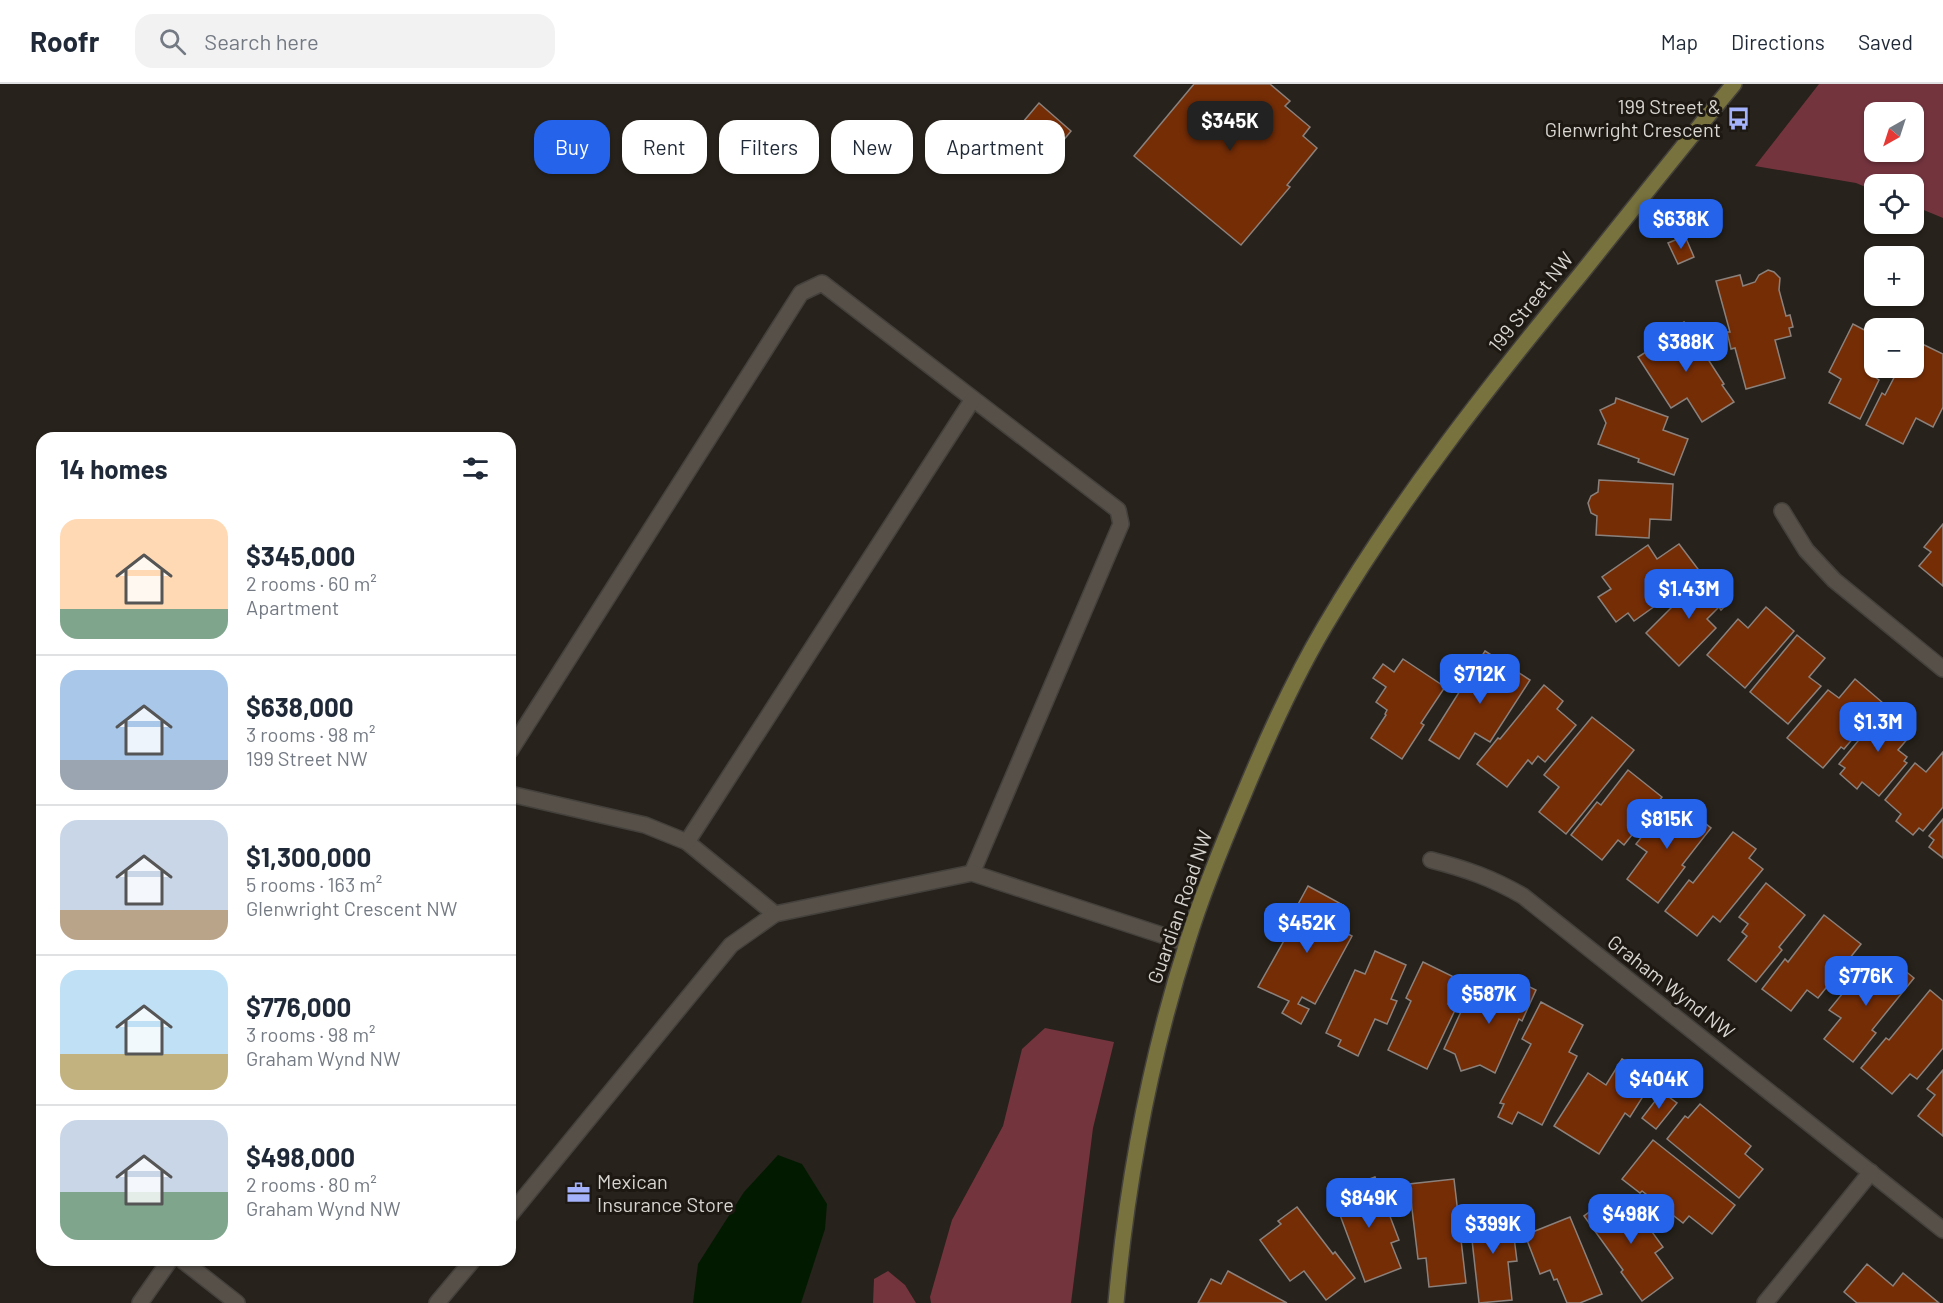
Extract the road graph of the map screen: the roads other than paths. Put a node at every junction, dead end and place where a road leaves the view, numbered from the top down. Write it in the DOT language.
graph roads {
  1 [pos="1734,84"];
  2 [pos="973,399"];
  3 [pos="1782,511"];
  4 [pos="1370,554"];
  5 [pos="1943,669"];
  6 [pos="516,742"];
  7 [pos="516,795"];
  8 [pos="687,842"];
  9 [pos="1431,860"];
  10 [pos="972,873"];
  11 [pos="775,914"];
  12 [pos="1186,943"];
  13 [pos="1871,1172"];
  14 [pos="516,1208"];
  15 [pos="1943,1230"];
  16 [pos="166,1266"];
  17 [pos="190,1266"];
  18 [pos="468,1266"];
  19 [pos="140,1303"];
  20 [pos="237,1303"];
  21 [pos="437,1303"];
  22 [pos="1116,1303"];
  23 [pos="1765,1303"];
  1 -- 4 [label="main road, 199 Street NW"];
  2 -- 6 [label="street"];
  2 -- 8 [label="street"];
  2 -- 10 [label="street"];
  3 -- 5 [label="street"];
  4 -- 12 [label="main road, Guardian Road NW"];
  7 -- 8 [label="street"];
  8 -- 11 [label="street"];
  9 -- 13 [label="street, Graham Wynd NW"];
  10 -- 11 [label="street"];
  10 -- 12 [label="street"];
  11 -- 14 [label="street"];
  12 -- 22 [label="main road, Guardian Road NW"];
  13 -- 15 [label="street, Graham Wynd NW"];
  13 -- 23 [label="street"];
  16 -- 19 [label="street"];
  17 -- 20 [label="street"];
  18 -- 21 [label="street"];
}
